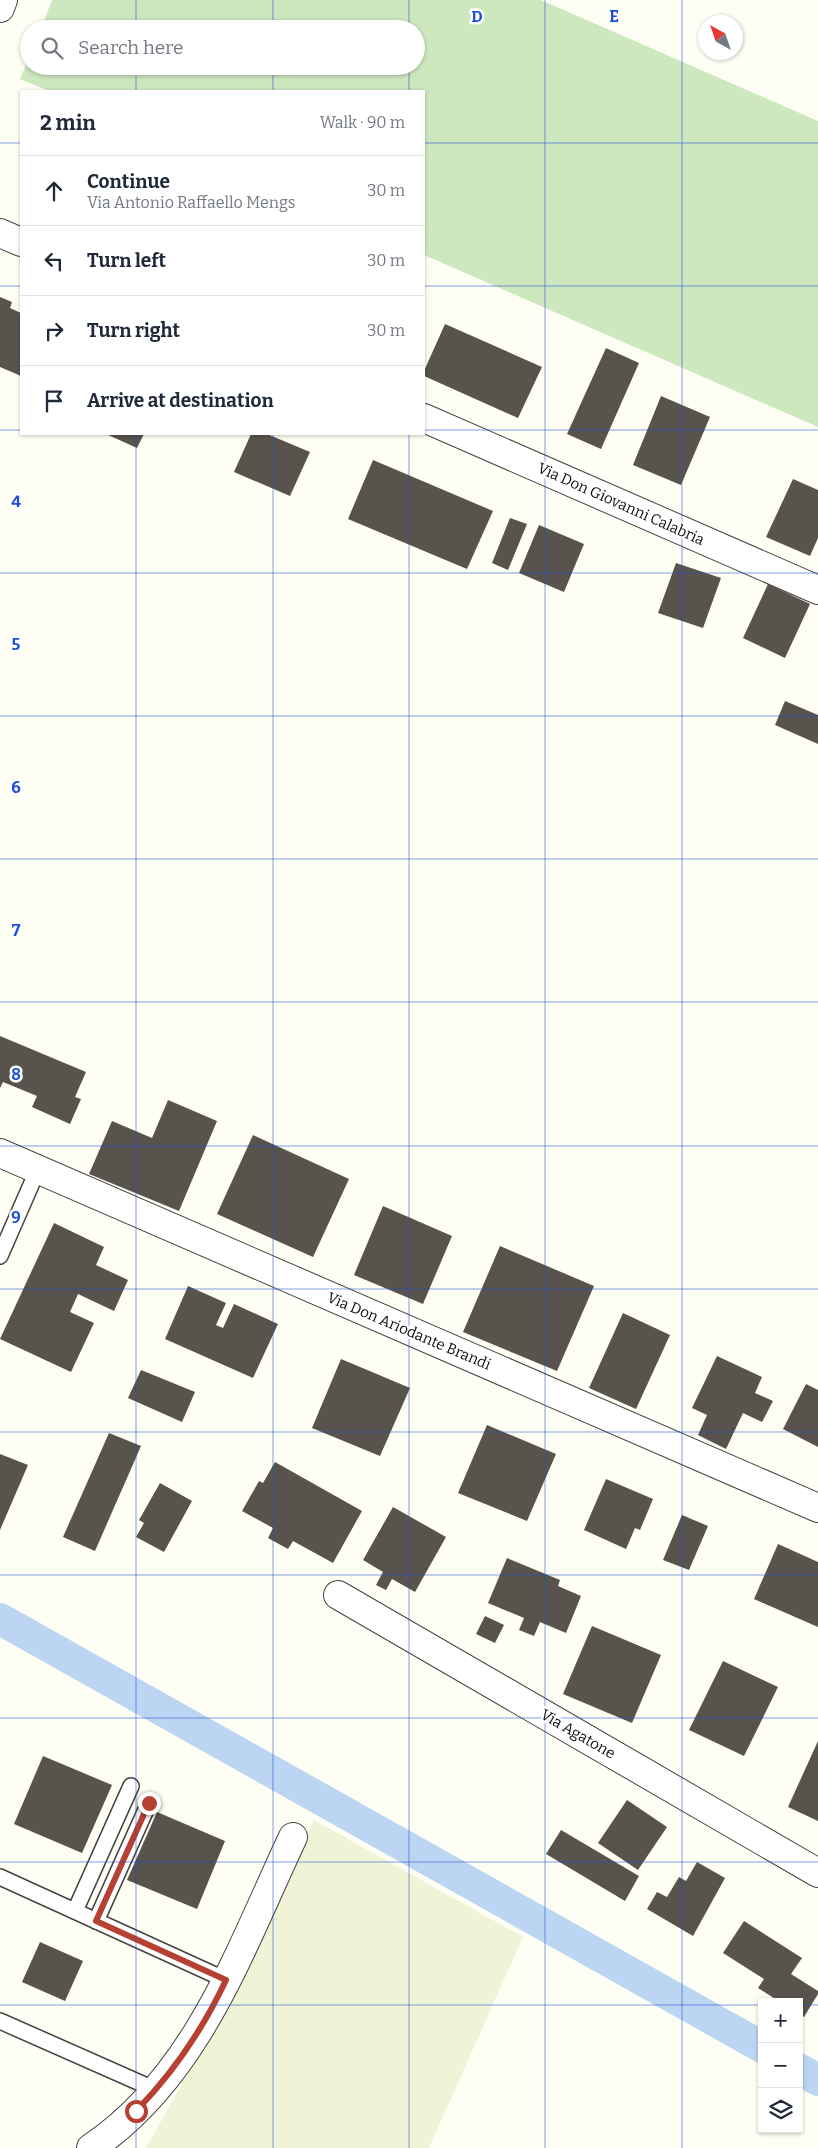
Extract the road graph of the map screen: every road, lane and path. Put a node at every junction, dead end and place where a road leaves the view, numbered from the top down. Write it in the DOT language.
graph roads {
  1 [pos="3,0"];
  2 [pos="0,8"];
  3 [pos="0,233"];
  4 [pos="20,242"];
  5 [pos="425,418"];
  6 [pos="818,590"];
  7 [pos="0,1153"];
  8 [pos="38,1169"];
  9 [pos="0,1256"];
  10 [pos="818,1508"];
  11 [pos="338,1595"];
  12 [pos="131,1786"];
  13 [pos="149,1803"];
  14 [pos="293,1837"];
  15 [pos="818,1872"];
  16 [pos="0,1877"];
  17 [pos="75,1911"];
  18 [pos="96,1921"];
  19 [pos="226,1980"];
  20 [pos="0,2021"];
  21 [pos="156,2090"];
  22 [pos="91,2148"];
  1 -- 2 [label="street"];
  3 -- 4 [label="street"];
  5 -- 6 [label="street, Via Don Giovanni Calabria"];
  7 -- 8 [label="street, Via Don Ariodante Brandi"];
  8 -- 9 [label="lane"];
  8 -- 10 [label="street, Via Don Ariodante Brandi"];
  11 -- 15 [label="street, Via Agatone"];
  12 -- 17 [label="lane"];
  13 -- 18 [label="lane"];
  14 -- 19 [label="street"];
  16 -- 17 [label="lane"];
  17 -- 18 [label="lane"];
  18 -- 19 [label="lane"];
  19 -- 21 [label="street"];
  20 -- 21 [label="lane"];
  21 -- 22 [label="street"];
}
